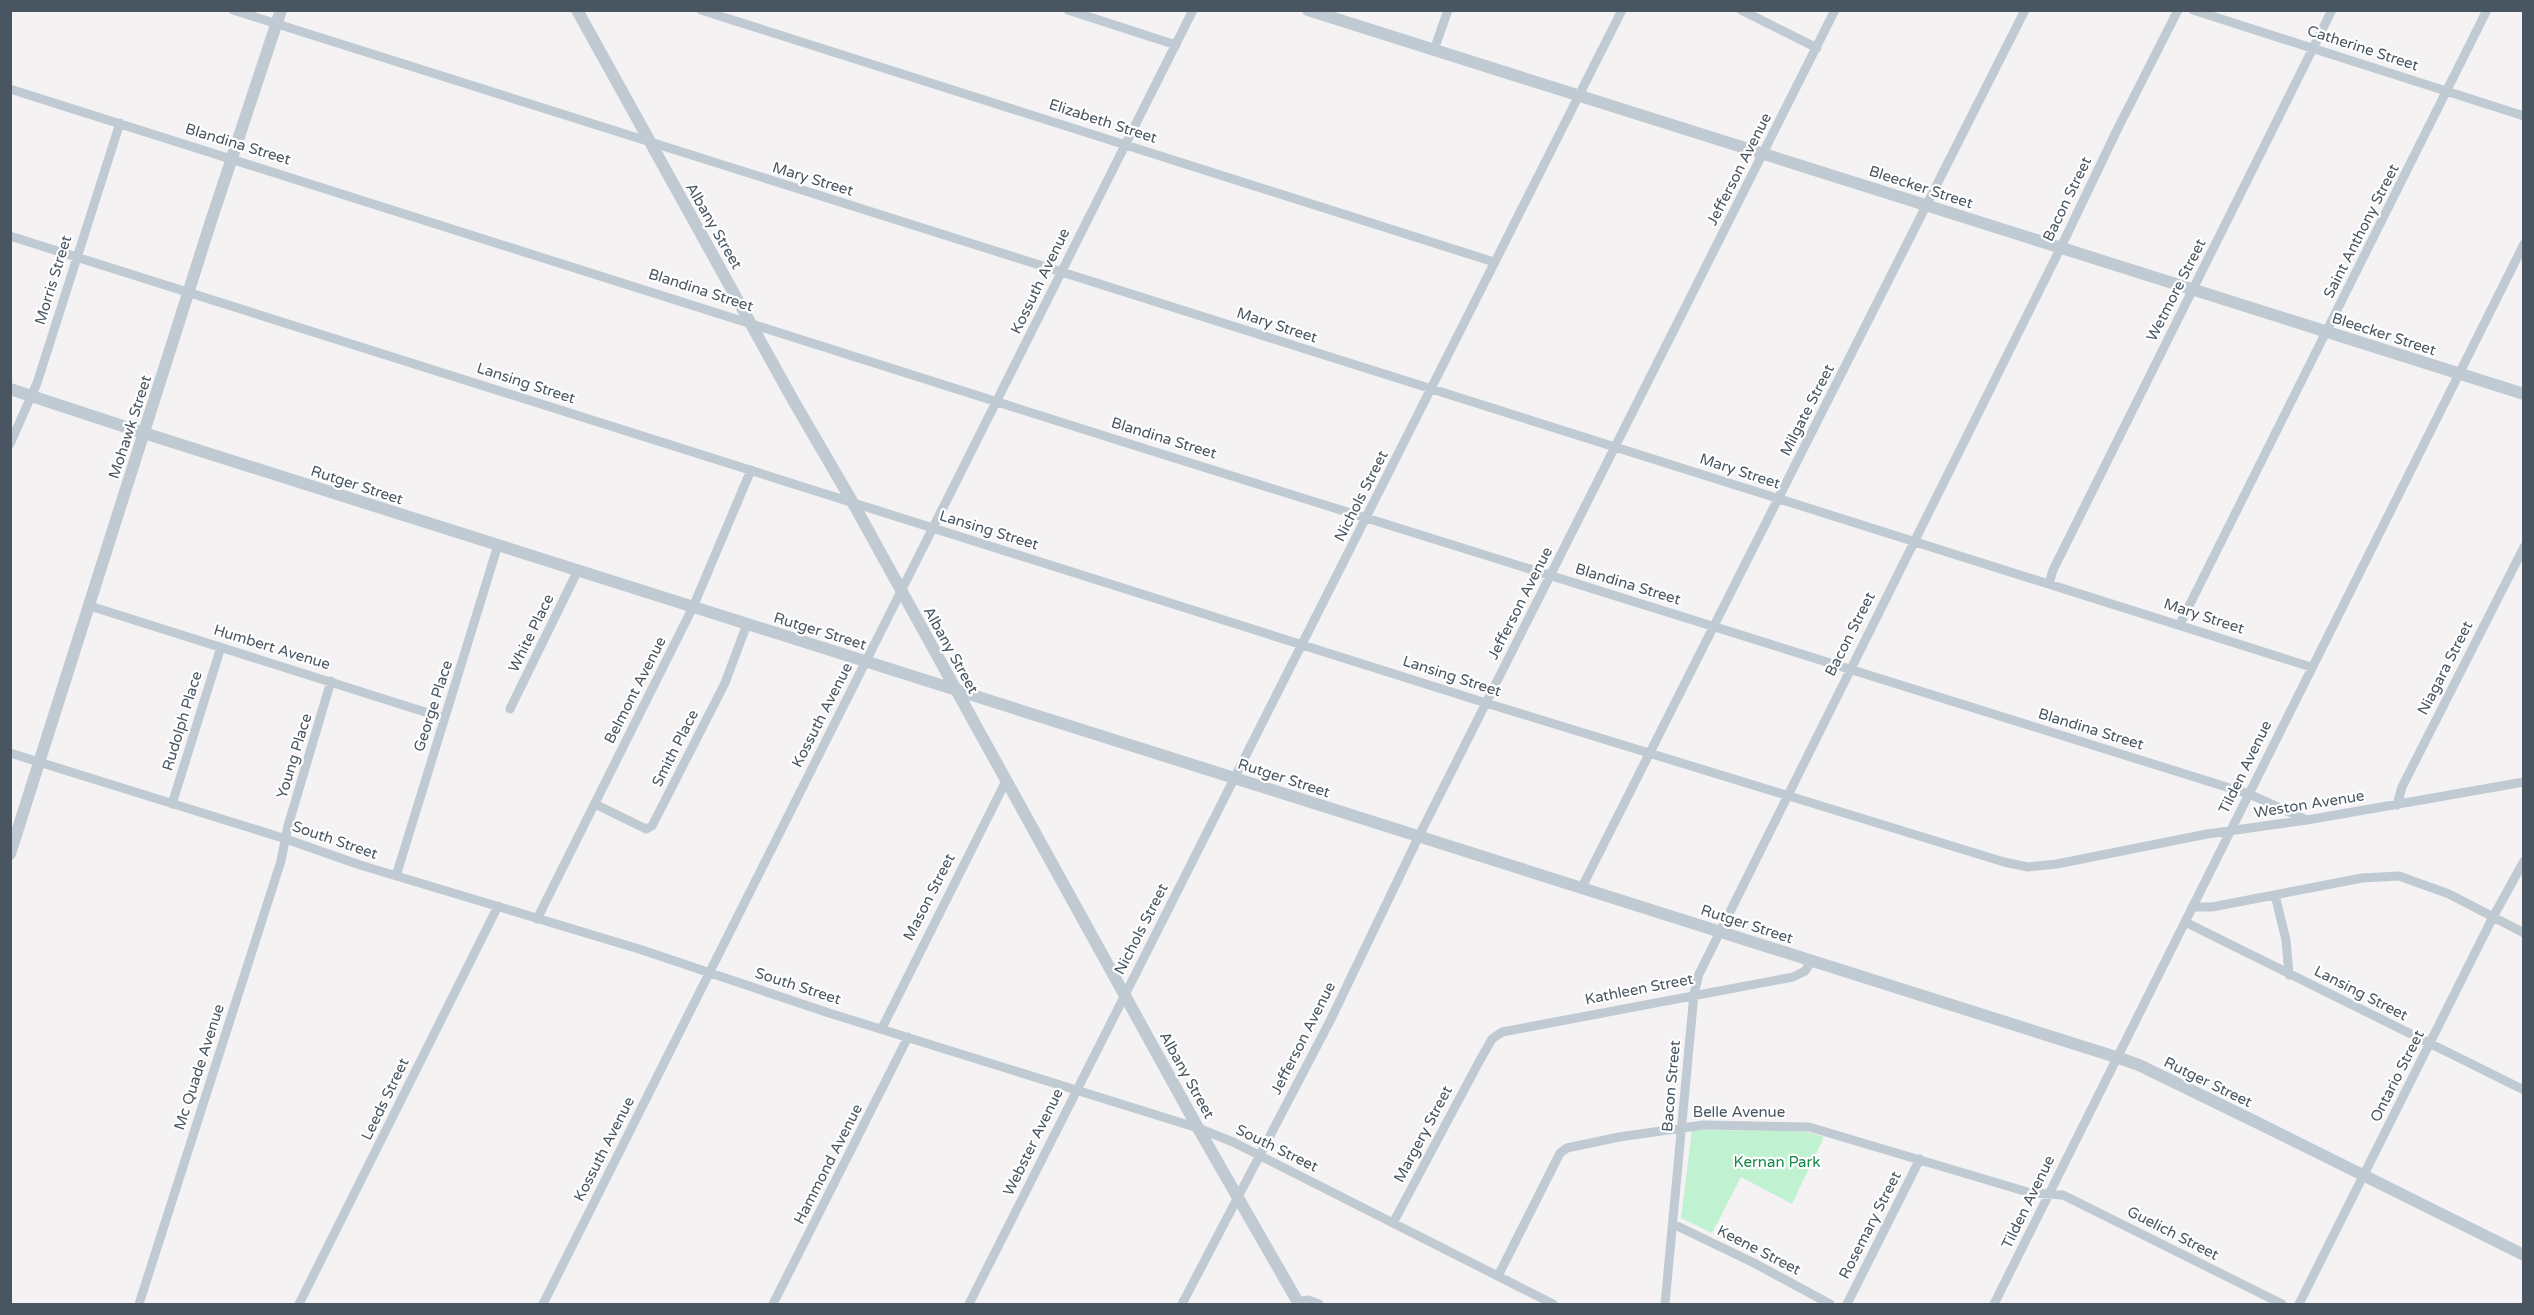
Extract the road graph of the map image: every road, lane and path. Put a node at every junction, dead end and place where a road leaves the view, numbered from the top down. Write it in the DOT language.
graph roads {
  1 [pos="234,10"];
  2 [pos="281,10"];
  3 [pos="577,10"];
  4 [pos="701,10"];
  5 [pos="1068,10"];
  6 [pos="1193,10"];
  7 [pos="1308,10"];
  8 [pos="1448,10"];
  9 [pos="1622,10"];
  10 [pos="1741,10"];
  11 [pos="1835,10"];
  12 [pos="2025,10"];
  13 [pos="2178,10"];
  14 [pos="2193,10"];
  15 [pos="2332,10"];
  16 [pos="2487,10"];
  17 [pos="277,24"];
  18 [pos="1176,45"];
  19 [pos="1816,48"];
  20 [pos="2313,48"];
  21 [pos="1434,50"];
  22 [pos="10,88"];
  23 [pos="2448,91"];
  24 [pos="1581,96"];
  25 [pos="2523,116"];
  26 [pos="120,123"];
  27 [pos="649,142"];
  28 [pos="1125,143"];
  29 [pos="1764,153"];
  30 [pos="232,158"];
  31 [pos="1928,205"];
  32 [pos="10,236"];
  33 [pos="2523,244"];
  34 [pos="2061,247"];
  35 [pos="76,256"];
  36 [pos="1494,262"];
  37 [pos="1062,273"];
  38 [pos="2193,289"];
  39 [pos="189,292"];
  40 [pos="751,322"];
  41 [pos="2328,332"];
  42 [pos="2458,373"];
  43 [pos="10,389"];
  44 [pos="1430,389"];
  45 [pos="2523,394"];
  46 [pos="32,396"];
  47 [pos="997,400"];
  48 [pos="144,434"];
  49 [pos="10,444"];
  50 [pos="1615,447"];
  51 [pos="751,470"];
  52 [pos="1779,499"];
  53 [pos="853,503"];
  54 [pos="1367,516"];
  55 [pos="932,528"];
  56 [pos="1914,541"];
  57 [pos="498,545"];
  58 [pos="2523,547"];
  59 [pos="579,570"];
  60 [pos="1550,575"];
  61 [pos="2049,584"];
  62 [pos="901,590"];
  63 [pos="90,606"];
  64 [pos="693,607"];
  65 [pos="747,624"];
  66 [pos="2180,624"];
  67 [pos="1715,627"];
  68 [pos="1303,644"];
  69 [pos="221,647"];
  70 [pos="866,661"];
  71 [pos="2311,667"];
  72 [pos="1849,669"];
  73 [pos="331,681"];
  74 [pos="955,689"];
  75 [pos="1486,702"];
  76 [pos="510,709"];
  77 [pos="444,718"];
  78 [pos="10,753"];
  79 [pos="1650,753"];
  80 [pos="41,763"];
  81 [pos="1235,778"];
  82 [pos="1006,781"];
  83 [pos="2523,782"];
  84 [pos="2248,794"];
  85 [pos="1786,796"];
  86 [pos="172,804"];
  87 [pos="596,804"];
  88 [pos="2397,805"];
  89 [pos="2307,820"];
  90 [pos="2230,831"];
  91 [pos="1419,836"];
  92 [pos="286,839"];
  93 [pos="1959,849"];
  94 [pos="10,854"];
  95 [pos="2523,861"];
  96 [pos="396,876"];
  97 [pos="1582,887"];
  98 [pos="2275,895"];
  99 [pos="498,906"];
  100 [pos="2192,908"];
  101 [pos="2493,917"];
  102 [pos="537,919"];
  103 [pos="2185,922"];
  104 [pos="1720,931"];
  105 [pos="2523,933"];
  106 [pos="1812,960"];
  107 [pos="710,973"];
  108 [pos="2289,975"];
  109 [pos="1124,993"];
  110 [pos="1694,994"];
  111 [pos="882,1028"];
  112 [pos="908,1037"];
  113 [pos="2429,1045"];
  114 [pos="2116,1057"];
  115 [pos="1480,1060"];
  116 [pos="1076,1089"];
  117 [pos="2523,1090"];
  118 [pos="1198,1128"];
  119 [pos="1682,1128"];
  120 [pos="1258,1156"];
  121 [pos="1920,1159"];
  122 [pos="2363,1177"];
  123 [pos="2050,1194"];
  124 [pos="1237,1197"];
  125 [pos="1393,1223"];
  126 [pos="1673,1224"];
  127 [pos="2523,1255"];
  128 [pos="1498,1276"];
  129 [pos="1298,1303"];
  130 [pos="139,1305"];
  131 [pos="299,1305"];
  132 [pos="543,1305"];
  133 [pos="773,1305"];
  134 [pos="969,1305"];
  135 [pos="1182,1305"];
  136 [pos="1319,1305"];
  137 [pos="1553,1305"];
  138 [pos="1665,1305"];
  139 [pos="1830,1305"];
  140 [pos="1848,1305"];
  141 [pos="1994,1305"];
  142 [pos="2283,1305"];
  143 [pos="2299,1305"];
  1 -- 17 [label="street, Mary Street"];
  2 -- 17 [label="street, Mohawk Street"];
  3 -- 27 [label="street, Albany Street"];
  4 -- 28 [label="street, Elizabeth Street"];
  5 -- 18 [label="street"];
  6 -- 18 [label="street, Kossuth Avenue"];
  7 -- 21 [label="street, Bleecker Street"];
  8 -- 21 [label="street"];
  9 -- 24 [label="street, Nichols Street"];
  10 -- 19 [label="street"];
  11 -- 19 [label="street, Jefferson Avenue"];
  12 -- 31 [label="street, Milgate Street"];
  13 -- 34 [label="street, Bacon Street"];
  14 -- 20 [label="street, Catherine Street"];
  15 -- 20 [label="street, Wetmore Street"];
  16 -- 23 [label="street, Saint Anthony Street"];
  17 -- 27 [label="street, Mary Street"];
  17 -- 30 [label="street, Mohawk Street"];
  18 -- 28 [label="street, Kossuth Avenue"];
  19 -- 29 [label="street, Jefferson Avenue"];
  20 -- 23 [label="street, Catherine Street"];
  20 -- 38 [label="street, Wetmore Street"];
  21 -- 24 [label="street, Bleecker Street"];
  22 -- 26 [label="street, Blandina Street"];
  23 -- 25 [label="street, Catherine Street"];
  23 -- 41 [label="street, Saint Anthony Street"];
  24 -- 29 [label="street, Bleecker Street"];
  24 -- 36 [label="street, Nichols Street"];
  26 -- 30 [label="street, Blandina Street"];
  26 -- 35 [label="street, Morris Street"];
  27 -- 37 [label="street, Mary Street"];
  27 -- 40 [label="street, Albany Street"];
  28 -- 36 [label="street, Elizabeth Street"];
  28 -- 37 [label="street, Kossuth Avenue"];
  29 -- 31 [label="street, Bleecker Street"];
  29 -- 50 [label="street, Jefferson Avenue"];
  30 -- 39 [label="street, Mohawk Street"];
  30 -- 40 [label="street, Blandina Street"];
  31 -- 34 [label="street, Bleecker Street"];
  31 -- 52 [label="street, Milgate Street"];
  32 -- 35 [label="street, Lansing Street"];
  33 -- 42 [label="street, Tilden Avenue"];
  34 -- 38 [label="street, Bleecker Street"];
  34 -- 56 [label="street, Bacon Street"];
  35 -- 39 [label="street, Lansing Street"];
  35 -- 46 [label="street, Morris Street"];
  36 -- 44 [label="street, Nichols Street"];
  37 -- 44 [label="street, Mary Street"];
  37 -- 47 [label="street, Kossuth Avenue"];
  38 -- 41 [label="street, Bleecker Street"];
  38 -- 61 [label="street, Wetmore Street"];
  39 -- 48 [label="street, Mohawk Street"];
  39 -- 51 [label="street, Lansing Street"];
  40 -- 47 [label="street, Blandina Street"];
  40 -- 53 [label="street, Albany Street"];
  41 -- 42 [label="street, Bleecker Street"];
  41 -- 66 [label="street, Saint Anthony Street"];
  42 -- 45 [label="street, Bleecker Street"];
  42 -- 71 [label="street, Tilden Avenue"];
  43 -- 46 [label="street, Rutger Street"];
  44 -- 50 [label="street, Mary Street"];
  44 -- 54 [label="street, Nichols Street"];
  46 -- 48 [label="street, Rutger Street"];
  46 -- 49 [label="street, Morris Street"];
  47 -- 54 [label="street, Blandina Street"];
  47 -- 55 [label="street, Kossuth Avenue"];
  48 -- 57 [label="street, Rutger Street"];
  48 -- 63 [label="street, Mohawk Street"];
  50 -- 52 [label="street, Mary Street"];
  50 -- 60 [label="street, Jefferson Avenue"];
  51 -- 53 [label="street, Lansing Street"];
  51 -- 64 [label="street, Belmont Avenue"];
  52 -- 56 [label="street, Mary Street"];
  52 -- 67 [label="street, Milgate Street"];
  53 -- 55 [label="street, Lansing Street"];
  53 -- 62 [label="street, Albany Street"];
  54 -- 60 [label="street, Blandina Street"];
  54 -- 68 [label="street, Nichols Street"];
  55 -- 62 [label="street, Kossuth Avenue"];
  55 -- 68 [label="street, Lansing Street"];
  56 -- 61 [label="street, Mary Street"];
  56 -- 72 [label="street, Bacon Street"];
  57 -- 59 [label="street, Rutger Street"];
  57 -- 77 [label="street, George Place"];
  58 -- 88 [label="street, Niagara Street"];
  59 -- 64 [label="street, Rutger Street"];
  59 -- 76 [label="street, White Place"];
  60 -- 67 [label="street, Blandina Street"];
  60 -- 75 [label="street, Jefferson Avenue"];
  61 -- 66 [label="street, Mary Street"];
  62 -- 70 [label="street, Kossuth Avenue"];
  62 -- 74 [label="street, Albany Street"];
  63 -- 69 [label="street, Humbert Avenue"];
  63 -- 80 [label="street, Mohawk Street"];
  64 -- 65 [label="street, Rutger Street"];
  64 -- 87 [label="street, Belmont Avenue"];
  65 -- 70 [label="street, Rutger Street"];
  65 -- 87 [label="street, Smith Place"];
  66 -- 71 [label="street, Mary Street"];
  67 -- 72 [label="street, Blandina Street"];
  67 -- 79 [label="street, Milgate Street"];
  68 -- 75 [label="street, Lansing Street"];
  68 -- 81 [label="street, Nichols Street"];
  69 -- 73 [label="street, Humbert Avenue"];
  69 -- 86 [label="street, Rudolph Place"];
  70 -- 74 [label="street, Rutger Street"];
  70 -- 107 [label="street, Kossuth Avenue"];
  71 -- 84 [label="street, Tilden Avenue"];
  72 -- 84 [label="street, Blandina Street"];
  72 -- 85 [label="street, Bacon Street"];
  73 -- 77 [label="street, Humbert Avenue"];
  73 -- 92 [label="street, Young Place"];
  74 -- 81 [label="street, Rutger Street"];
  74 -- 82 [label="street, Albany Street"];
  75 -- 79 [label="street, Lansing Street"];
  75 -- 91 [label="street, Jefferson Avenue"];
  77 -- 96 [label="street, George Place"];
  78 -- 80 [label="street, South Street"];
  79 -- 85 [label="street, Lansing Street"];
  79 -- 97 [label="street, Milgate Street"];
  80 -- 86 [label="street, South Street"];
  80 -- 94 [label="street, Mohawk Street"];
  81 -- 91 [label="street, Rutger Street"];
  81 -- 109 [label="street, Nichols Street"];
  82 -- 109 [label="street, Albany Street"];
  82 -- 111 [label="street, Mason Street"];
  83 -- 88 [label="street, Weston Avenue"];
  84 -- 89 [label="street, Blandina Street"];
  84 -- 90 [label="street, Tilden Avenue"];
  85 -- 93 [label="street, Lansing Street"];
  85 -- 104 [label="street, Bacon Street"];
  86 -- 92 [label="street, South Street"];
  87 -- 102 [label="street, Belmont Avenue"];
  88 -- 89 [label="street, Weston Avenue"];
  89 -- 90 [label="street, Weston Avenue"];
  90 -- 93 [label="street, Weston Avenue"];
  90 -- 100 [label="street, Tilden Avenue"];
  91 -- 97 [label="street, Rutger Street"];
  91 -- 120 [label="street, Jefferson Avenue"];
  92 -- 96 [label="street, South Street"];
  92 -- 130 [label="street, Mc Quade Avenue"];
  95 -- 101 [label="street, Ontario Street"];
  96 -- 99 [label="street, South Street"];
  97 -- 104 [label="street, Rutger Street"];
  98 -- 100 [label="street"];
  98 -- 101 [label="street"];
  98 -- 108 [label="street"];
  99 -- 102 [label="street, South Street"];
  99 -- 131 [label="street, Leeds Street"];
  100 -- 103 [label="street, Tilden Avenue"];
  101 -- 105 [label="street"];
  101 -- 113 [label="street, Ontario Street"];
  102 -- 107 [label="street, South Street"];
  103 -- 108 [label="street, Lansing Street"];
  103 -- 114 [label="street, Tilden Avenue"];
  104 -- 106 [label="street, Rutger Street"];
  104 -- 110 [label="street, Bacon Street"];
  106 -- 110 [label="street, Kathleen Street"];
  106 -- 114 [label="street, Rutger Street"];
  107 -- 111 [label="street, South Street"];
  107 -- 132 [label="street, Kossuth Avenue"];
  108 -- 113 [label="street, Lansing Street"];
  109 -- 116 [label="street, Webster Avenue"];
  109 -- 118 [label="street, Albany Street"];
  110 -- 115 [label="street, Kathleen Street"];
  110 -- 119 [label="street, Bacon Street"];
  111 -- 112 [label="street, South Street"];
  112 -- 116 [label="street, South Street"];
  112 -- 133 [label="street, Hammond Avenue"];
  113 -- 117 [label="street, Lansing Street"];
  113 -- 122 [label="street, Ontario Street"];
  114 -- 122 [label="street, Rutger Street"];
  114 -- 123 [label="street, Tilden Avenue"];
  115 -- 125 [label="street, Margery Street"];
  116 -- 118 [label="street, South Street"];
  116 -- 134 [label="street, Webster Avenue"];
  118 -- 120 [label="street, South Street"];
  118 -- 124 [label="street, Albany Street"];
  119 -- 121 [label="street, Belle Avenue"];
  119 -- 126 [label="street, Bacon Street"];
  119 -- 128 [label="street, Belle Avenue"];
  120 -- 124 [label="street, Jefferson Avenue"];
  120 -- 125 [label="street, South Street"];
  121 -- 123 [label="street, Belle Avenue"];
  121 -- 140 [label="street, Rosemary Street"];
  122 -- 127 [label="street, Rutger Street"];
  122 -- 143 [label="street, Ontario Street"];
  123 -- 141 [label="street, Tilden Avenue"];
  123 -- 142 [label="street, Guelich Street"];
  124 -- 129 [label="street, Albany Street"];
  124 -- 135 [label="street, Jefferson Avenue"];
  125 -- 128 [label="street, South Street"];
  126 -- 138 [label="street, Bacon Street"];
  126 -- 139 [label="street, Keene Street"];
  128 -- 137 [label="street, South Street"];
  129 -- 136 [label="street"];
}
